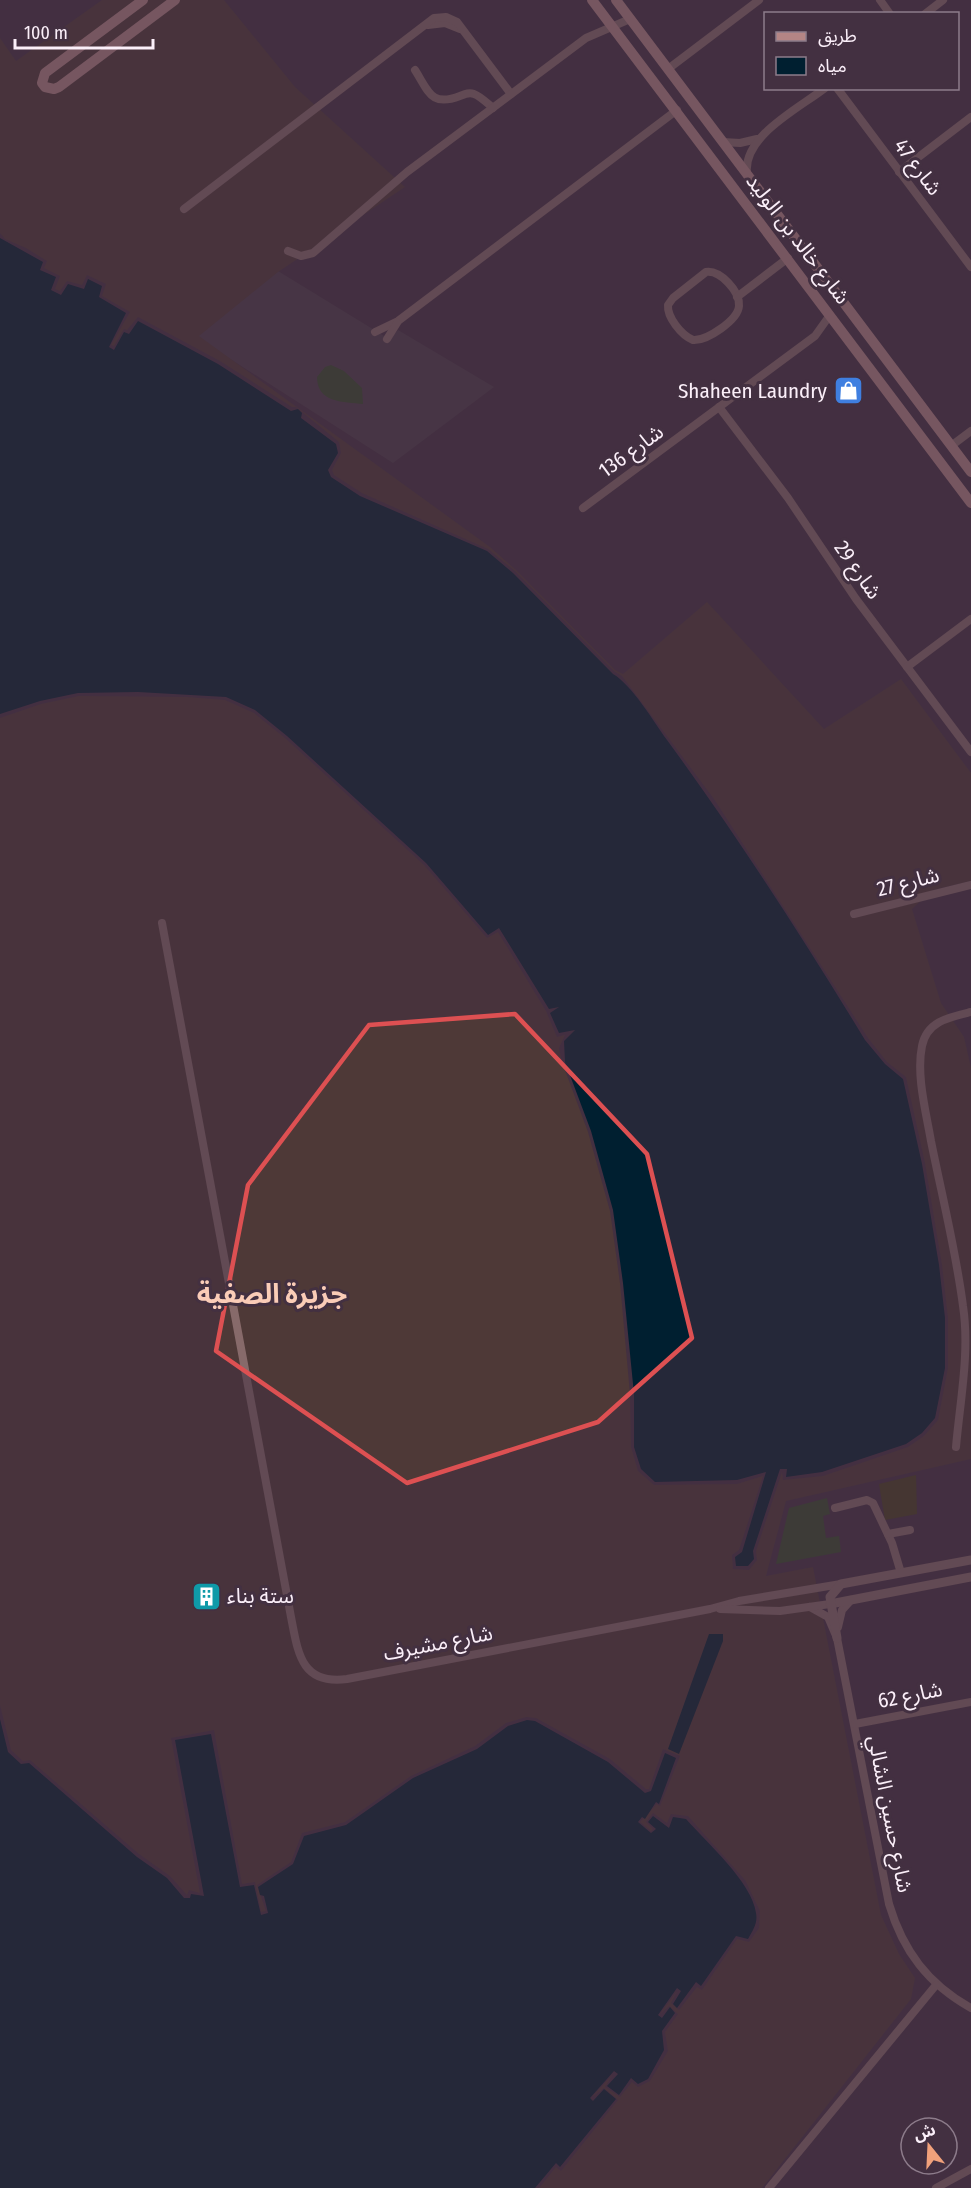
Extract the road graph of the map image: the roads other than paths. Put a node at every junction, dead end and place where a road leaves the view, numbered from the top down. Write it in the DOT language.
graph roads {
  1 [pos="143,0"];
  2 [pos="175,0"];
  3 [pos="592,0"];
  4 [pos="616,0"];
  5 [pos="759,0"];
  6 [pos="943,0"];
  7 [pos="928,12"];
  8 [pos="630,19"];
  9 [pos="613,27"];
  10 [pos="668,69"];
  11 [pos="415,70"];
  12 [pos="822,90"];
  13 [pos="838,90"];
  14 [pos="511,94"];
  15 [pos="493,108"];
  16 [pos="677,110"];
  17 [pos="970,119"];
  18 [pos="757,139"];
  19 [pos="723,142"];
  20 [pos="899,172"];
  21 [pos="747,174"];
  22 [pos="184,209"];
  23 [pos="288,251"];
  24 [pos="788,258"];
  25 [pos="971,267"];
  26 [pos="737,297"];
  27 [pos="831,315"];
  28 [pos="398,321"];
  29 [pos="840,328"];
  30 [pos="375,332"];
  31 [pos="815,336"];
  32 [pos="387,339"];
  33 [pos="872,340"];
  34 [pos="856,350"];
  35 [pos="887,360"];
  36 [pos="873,370"];
  37 [pos="719,407"];
  38 [pos="971,431"];
  39 [pos="951,446"];
  40 [pos="971,472"];
  41 [pos="971,503"];
  42 [pos="583,508"];
  43 [pos="971,619"];
  44 [pos="907,667"];
  45 [pos="971,752"];
  46 [pos="971,885"];
  47 [pos="854,914"];
  48 [pos="162,923"];
  49 [pos="970,1012"];
  50 [pos="956,1447"];
  51 [pos="835,1508"];
  52 [pos="910,1530"];
  53 [pos="888,1534"];
  54 [pos="971,1560"];
  55 [pos="901,1574"];
  56 [pos="971,1576"];
  57 [pos="841,1584"];
  58 [pos="851,1600"];
  59 [pos="830,1604"];
  60 [pos="810,1607"];
  61 [pos="710,1609"];
  62 [pos="837,1638"];
  63 [pos="971,1702"];
  64 [pos="855,1724"];
  65 [pos="936,1985"];
  66 [pos="971,2008"];
  67 [pos="971,2169"];
  68 [pos="769,2188"];
  69 [pos="936,2188"];
  1 -- 2 [label="main road"];
  3 -- 9 [label="main road, شارع خالد بن الوليد"];
  4 -- 8 [label="main road, شارع خالد بن الوليد"];
  5 -- 10 [label="street"];
  6 -- 7 [label="street"];
  8 -- 9 [label="street"];
  8 -- 10 [label="main road, شارع خالد بن الوليد"];
  9 -- 14 [label="street"];
  9 -- 16 [label="main road, شارع خالد بن الوليد"];
  10 -- 19 [label="main road, شارع خالد بن الوليد"];
  11 -- 15 [label="street"];
  12 -- 18 [label="street"];
  13 -- 20 [label="street, شارع 47"];
  14 -- 15 [label="street"];
  14 -- 22 [label="street"];
  15 -- 23 [label="street"];
  16 -- 24 [label="main road, شارع خالد بن الوليد"];
  16 -- 28 [label="street"];
  17 -- 20 [label="street"];
  18 -- 19 [label="street"];
  18 -- 21 [label="street"];
  19 -- 21 [label="main road, شارع خالد بن الوليد"];
  20 -- 25 [label="street, شارع 47"];
  21 -- 33 [label="main road, شارع خالد بن الوليد"];
  24 -- 26 [label="street"];
  24 -- 27 [label="main road, شارع خالد بن الوليد"];
  26 -- 26 [label="street"];
  27 -- 29 [label="main road, شارع خالد بن الوليد"];
  27 -- 31 [label="street, شارع 136"];
  28 -- 30 [label="street"];
  28 -- 32 [label="street"];
  29 -- 31 [label="street, شارع 136"];
  29 -- 34 [label="main road, شارع خالد بن الوليد"];
  31 -- 37 [label="street, شارع 136"];
  33 -- 34 [label="main road"];
  33 -- 35 [label="main road, شارع خالد بن الوليد"];
  34 -- 36 [label="main road, شارع خالد بن الوليد"];
  35 -- 36 [label="main road"];
  35 -- 39 [label="main road, شارع خالد بن الوليد"];
  36 -- 41 [label="main road, شارع خالد بن الوليد"];
  37 -- 42 [label="street, شارع 136"];
  37 -- 44 [label="street, شارع 29"];
  38 -- 39 [label="street"];
  39 -- 40 [label="main road, شارع خالد بن الوليد"];
  43 -- 44 [label="street"];
  44 -- 45 [label="street, شارع 29"];
  46 -- 47 [label="street, شارع 27"];
  48 -- 61 [label="street, شارع مشيرف"];
  49 -- 50 [label="street"];
  51 -- 53 [label="street"];
  52 -- 53 [label="street"];
  53 -- 55 [label="street"];
  54 -- 55 [label="street, شارع مشيرف"];
  55 -- 57 [label="street, شارع مشيرف"];
  56 -- 58 [label="street, شارع مشيرف"];
  57 -- 59 [label="street"];
  57 -- 61 [label="street, شارع مشيرف"];
  58 -- 59 [label="street, شارع مشيرف"];
  58 -- 62 [label="street, شارع حسين الشالي"];
  59 -- 60 [label="street, شارع مشيرف"];
  59 -- 62 [label="street"];
  60 -- 61 [label="street, شارع مشيرف"];
  60 -- 62 [label="street, شارع حسين الشالي"];
  62 -- 64 [label="street, شارع حسين الشالي"];
  63 -- 64 [label="street, شارع 62"];
  64 -- 65 [label="street, شارع حسين الشالي"];
  65 -- 66 [label="street, شارع حسين الشالي"];
  65 -- 68 [label="street"];
  67 -- 69 [label="street"];
}
